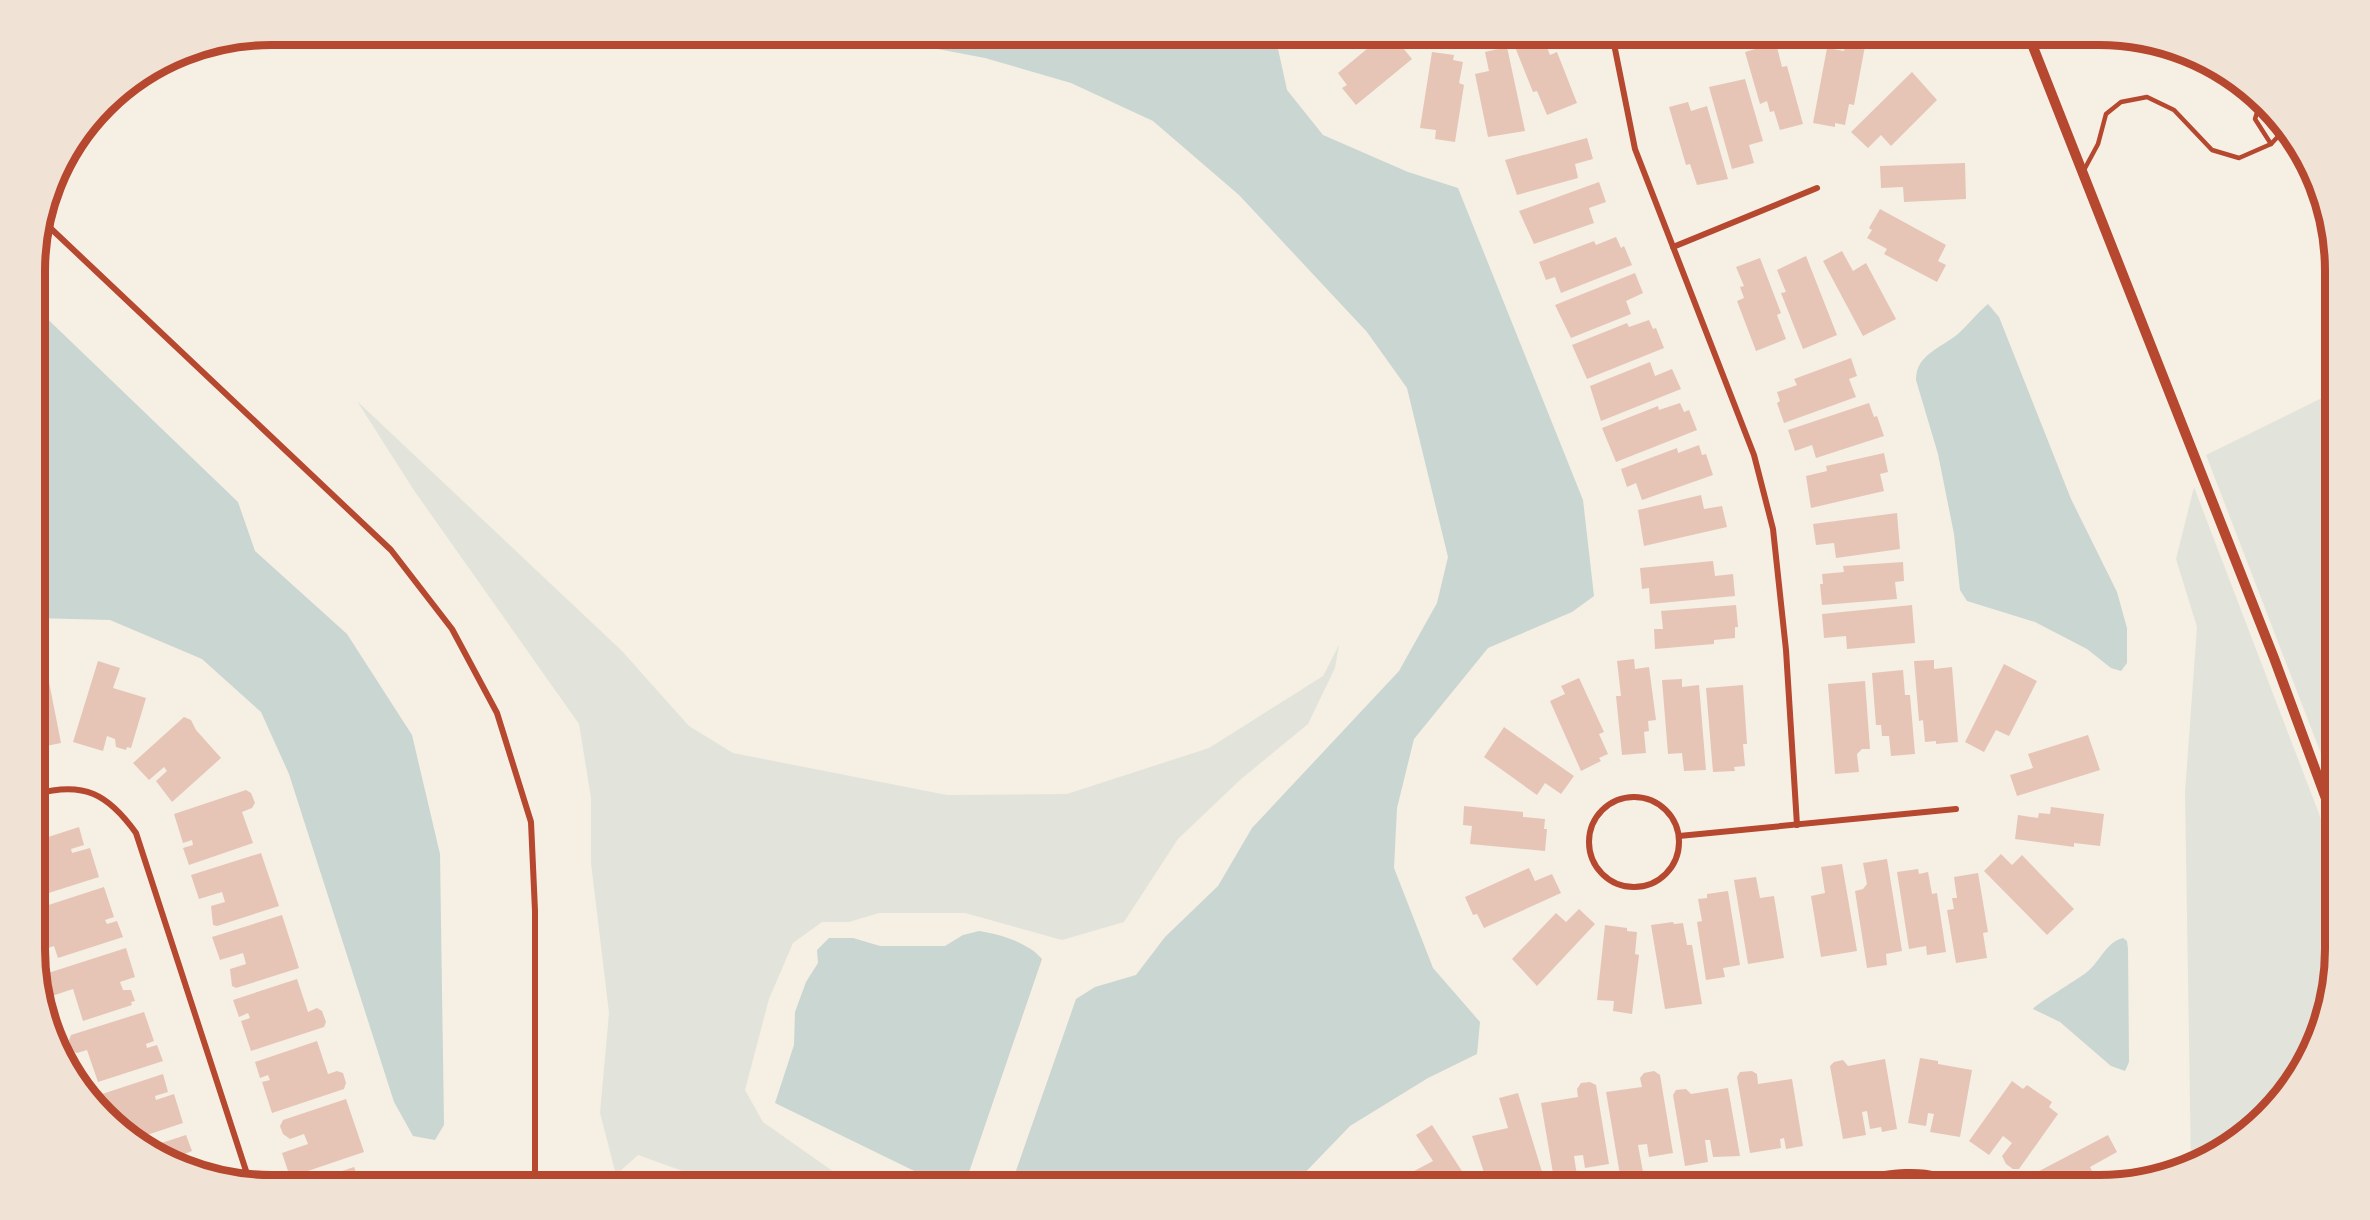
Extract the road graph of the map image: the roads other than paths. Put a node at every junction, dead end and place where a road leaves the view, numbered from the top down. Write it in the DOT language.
graph roads {
  1 [pos="1614,45"];
  2 [pos="2032,45"];
  3 [pos="2257,110"];
  4 [pos="2279,135"];
  5 [pos="2271,144"];
  6 [pos="2082,172"];
  7 [pos="1817,188"];
  8 [pos="49,227"];
  9 [pos="1673,247"];
  10 [pos="45,793"];
  11 [pos="2325,796"];
  12 [pos="1956,809"];
  13 [pos="1797,825"];
  14 [pos="1679,836"];
  15 [pos="247,1174"];
  16 [pos="535,1175"];
  17 [pos="1884,1175"];
  18 [pos="1932,1175"];
  1 -- 9 [label="street"];
  2 -- 6 [label="street"];
  3 -- 5 [label="lane"];
  4 -- 5 [label="lane"];
  5 -- 6 [label="lane"];
  6 -- 11 [label="street"];
  7 -- 9 [label="street"];
  8 -- 16 [label="street"];
  9 -- 13 [label="street"];
  10 -- 15 [label="street"];
  12 -- 13 [label="street"];
  13 -- 14 [label="street"];
  14 -- 14 [label="street"];
  17 -- 18 [label="street"];
}
